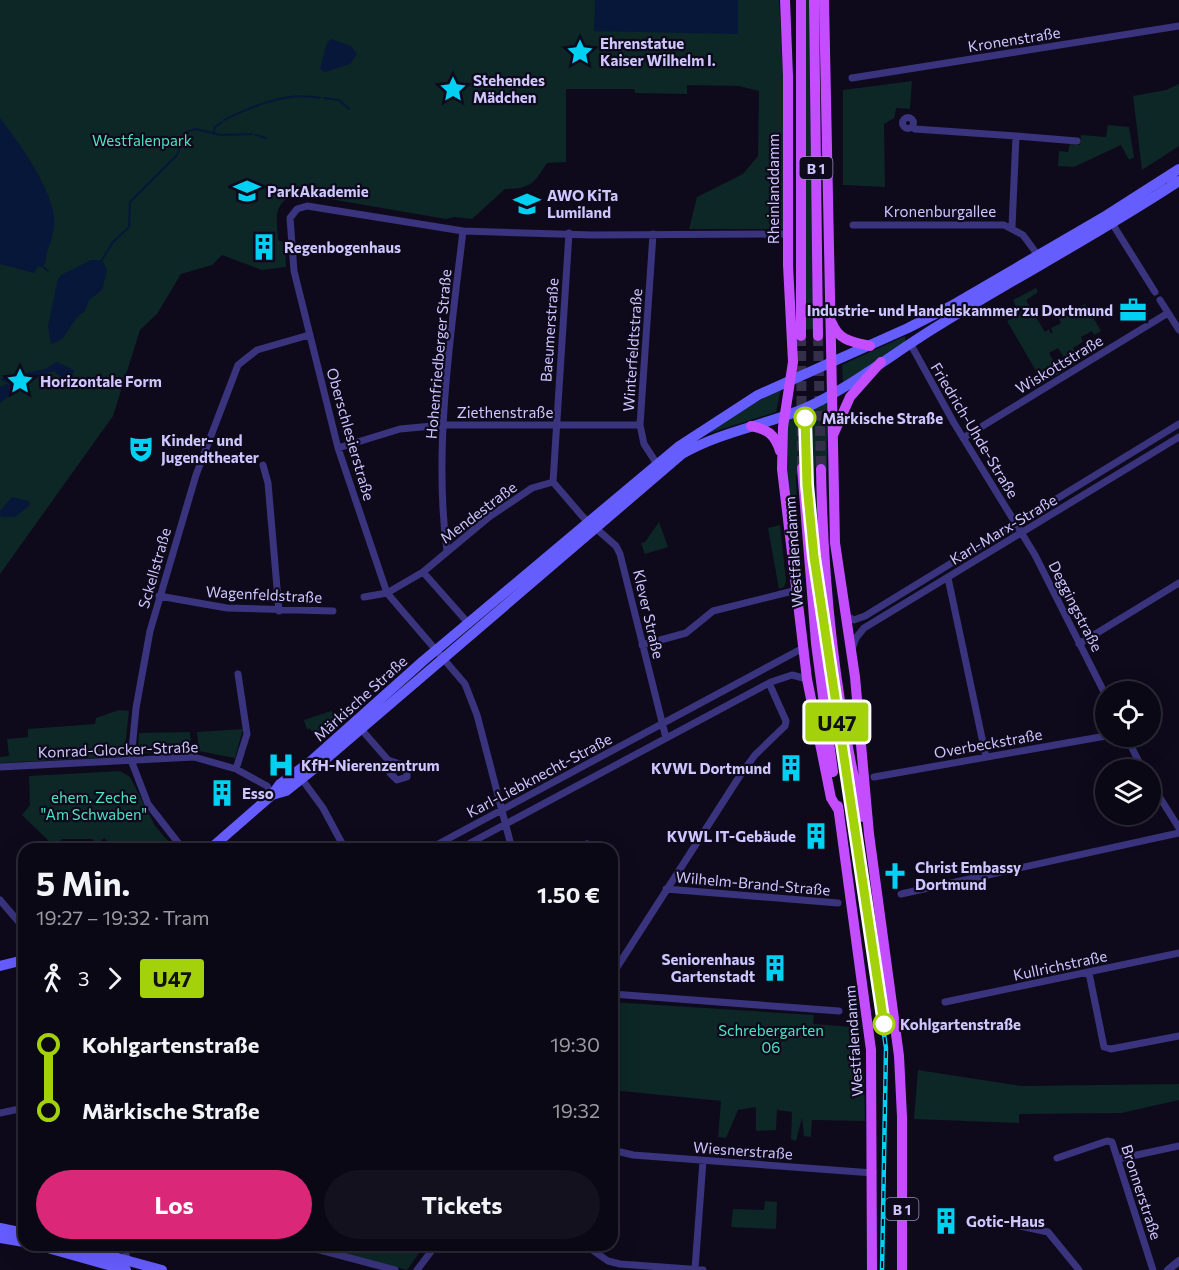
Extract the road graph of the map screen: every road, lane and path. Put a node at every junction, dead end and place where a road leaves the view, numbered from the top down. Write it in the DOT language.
graph roads {
  1 [pos="785,0"];
  2 [pos="801,0"];
  3 [pos="814,0"];
  4 [pos="824,0"];
  5 [pos="1179,26"];
  6 [pos="852,78"];
  7 [pos="912,127"];
  8 [pos="1016,136"];
  9 [pos="1077,141"];
  10 [pos="1179,169"];
  11 [pos="1179,181"];
  12 [pos="1110,220"];
  13 [pos="853,225"];
  14 [pos="1012,227"];
  15 [pos="463,231"];
  16 [pos="569,233"];
  17 [pos="653,234"];
  18 [pos="788,234"];
  19 [pos="1041,260"];
  20 [pos="1155,292"];
  21 [pos="1160,300"];
  22 [pos="829,306"];
  23 [pos="1168,313"];
  24 [pos="908,328"];
  25 [pos="1179,330"];
  26 [pos="309,335"];
  27 [pos="801,336"];
  28 [pos="818,336"];
  29 [pos="910,344"];
  30 [pos="870,346"];
  31 [pos="881,362"];
  32 [pos="830,363"];
  33 [pos="791,379"];
  34 [pos="830,393"];
  35 [pos="785,415"];
  36 [pos="1179,424"];
  37 [pos="443,425"];
  38 [pos="557,425"];
  39 [pos="640,425"];
  40 [pos="751,426"];
  41 [pos="1179,437"];
  42 [pos="963,438"];
  43 [pos="338,448"];
  44 [pos="831,448"];
  45 [pos="781,455"];
  46 [pos="657,464"];
  47 [pos="263,465"];
  48 [pos="802,468"];
  49 [pos="821,469"];
  50 [pos="553,482"];
  51 [pos="592,524"];
  52 [pos="1019,528"];
  53 [pos="447,551"];
  54 [pos="423,572"];
  55 [pos="948,578"];
  56 [pos="1179,583"];
  57 [pos="797,590"];
  58 [pos="387,593"];
  59 [pos="159,596"];
  60 [pos="364,597"];
  61 [pos="279,611"];
  62 [pos="333,611"];
  63 [pos="844,614"];
  64 [pos="469,624"];
  65 [pos="1079,644"];
  66 [pos="642,645"];
  67 [pos="803,648"];
  68 [pos="852,651"];
  69 [pos="440,655"];
  70 [pos="765,669"];
  71 [pos="238,674"];
  72 [pos="807,679"];
  73 [pos="1098,681"];
  74 [pos="770,682"];
  75 [pos="661,726"];
  76 [pos="361,729"];
  77 [pos="666,738"];
  78 [pos="1095,738"];
  79 [pos="986,757"];
  80 [pos="131,760"];
  81 [pos="388,760"];
  82 [pos="0,767"];
  83 [pos="236,769"];
  84 [pos="874,777"];
  85 [pos="301,778"];
  86 [pos="272,795"];
  87 [pos="1161,799"];
  88 [pos="502,810"];
  89 [pos="839,811"];
  90 [pos="506,824"];
  91 [pos="1179,828"];
  92 [pos="1179,833"];
  93 [pos="869,834"];
  94 [pos="178,843"];
  95 [pos="217,843"];
  96 [pos="342,843"];
  97 [pos="440,843"];
  98 [pos="470,843"];
  99 [pos="511,843"];
  100 [pos="666,889"];
  101 [pos="901,894"];
  102 [pos="0,900"];
  103 [pos="838,903"];
  104 [pos="18,921"];
  105 [pos="1179,953"];
  106 [pos="18,962"];
  107 [pos="618,965"];
  108 [pos="0,966"];
  109 [pos="1089,973"];
  110 [pos="618,994"];
  111 [pos="945,1002"];
  112 [pos="838,1011"];
  113 [pos="1179,1036"];
  114 [pos="18,1109"];
  115 [pos="0,1113"];
  116 [pos="1179,1146"];
  117 [pos="618,1151"];
  118 [pos="1057,1158"];
  119 [pos="1118,1159"];
  120 [pos="703,1161"];
  121 [pos="873,1173"];
  122 [pos="1020,1226"];
  123 [pos="0,1228"];
  124 [pos="18,1232"];
  125 [pos="0,1238"];
  126 [pos="18,1241"];
  127 [pos="62,1251"];
  128 [pos="86,1251"];
  129 [pos="125,1251"];
  130 [pos="324,1251"];
  131 [pos="431,1251"];
  132 [pos="594,1251"];
  133 [pos="1179,1262"];
  134 [pos="127,1267"];
  135 [pos="695,1269"];
  136 [pos="162,1270"];
  137 [pos="395,1270"];
  138 [pos="417,1270"];
  139 [pos="704,1270"];
  140 [pos="872,1270"];
  141 [pos="902,1270"];
  142 [pos="1079,1270"];
  143 [pos="1153,1270"];
  144 [pos="1168,1270"];
  1 -- 18 [label="main road, Rheinlanddamm"];
  2 -- 27 [label="main road, Rheinlanddamm / B 1"];
  3 -- 28 [label="main road, B 1"];
  4 -- 22 [label="main road"];
  5 -- 6 [label="street, Kronenstraße"];
  7 -- 8 [label="street"];
  8 -- 9 [label="street"];
  8 -- 14 [label="street"];
  10 -- 12 [label="main road, Märkische Straße"];
  11 -- 12 [label="main road, Märkische Straße"];
  12 -- 19 [label="main road, Märkische Straße"];
  12 -- 20 [label="street"];
  13 -- 14 [label="street, Kronenburgallee"];
  14 -- 19 [label="street, Kronenburgallee"];
  15 -- 16 [label="street"];
  15 -- 26 [label="street, Oberschlesierstraße"];
  15 -- 37 [label="street, Hohenfriedberger Straße"];
  16 -- 17 [label="street"];
  16 -- 38 [label="street, Baeumerstraße"];
  17 -- 18 [label="street"];
  17 -- 39 [label="street, Winterfeldtstraße"];
  18 -- 33 [label="main road, Rheinlanddamm"];
  19 -- 24 [label="main road, Märkische Straße"];
  19 -- 29 [label="main road, Märkische Straße"];
  21 -- 23 [label="street"];
  22 -- 30 [label="main road"];
  22 -- 32 [label="main road"];
  23 -- 25 [label="street"];
  23 -- 42 [label="street, Wiskottstraße"];
  24 -- 29 [label="main road"];
  24 -- 30 [label="main road, Märkische Straße"];
  26 -- 43 [label="street, Oberschlesierstraße"];
  26 -- 59 [label="street, Sckellstraße"];
  29 -- 31 [label="main road, Märkische Straße"];
  29 -- 42 [label="street, Friedrich-Uhde-Straße"];
  30 -- 32 [label="main road, Märkische Straße"];
  31 -- 34 [label="main road, Märkische Straße"];
  31 -- 44 [label="main road"];
  32 -- 33 [label="main road, Märkische Straße"];
  32 -- 34 [label="main road, Westfalendamm"];
  33 -- 35 [label="main road, Rheinlanddamm"];
  33 -- 46 [label="main road, Märkische Straße"];
  34 -- 35 [label="main road, Märkische Straße"];
  34 -- 44 [label="main road, Westfalendamm"];
  35 -- 40 [label="main road, Märkische Straße"];
  35 -- 45 [label="main road, Westfalendamm"];
  36 -- 52 [label="street, Karl-Marx-Straße"];
  37 -- 38 [label="street, Ziethenstraße"];
  37 -- 43 [label="street, Ziethenstraße"];
  37 -- 53 [label="street, Hohenfriedberger Straße"];
  38 -- 39 [label="street, Ziethenstraße"];
  38 -- 50 [label="street, Baeumerstraße"];
  39 -- 46 [label="street, Winterfeldtstraße"];
  40 -- 45 [label="main road"];
  40 -- 51 [label="main road, Märkische Straße"];
  41 -- 52 [label="street, Karl-Marx-Straße"];
  42 -- 52 [label="street, Friedrich-Uhde-Straße"];
  43 -- 58 [label="street, Oberschlesierstraße"];
  44 -- 63 [label="main road, Westfalendamm"];
  45 -- 57 [label="main road, Westfalendamm"];
  46 -- 51 [label="main road, Märkische Straße"];
  47 -- 61 [label="street"];
  48 -- 89 [label="main road, Westfalendamm / B 1"];
  49 -- 93 [label="main road, Westfalendamm"];
  50 -- 51 [label="street"];
  50 -- 53 [label="street, Mendestraße"];
  51 -- 64 [label="main road, Märkische Straße"];
  51 -- 66 [label="street, Klever Straße"];
  51 -- 69 [label="main road, Märkische Straße"];
  52 -- 55 [label="street, Karl-Marx-Straße"];
  52 -- 63 [label="street, Karl-Marx-Straße"];
  52 -- 65 [label="street, Deggingstraße"];
  53 -- 54 [label="street, Mendestraße"];
  54 -- 58 [label="street, Mendestraße"];
  54 -- 64 [label="street"];
  55 -- 68 [label="street, Karl-Marx-Straße"];
  55 -- 79 [label="street"];
  56 -- 65 [label="street"];
  57 -- 66 [label="street"];
  57 -- 67 [label="main road, Westfalendamm"];
  58 -- 60 [label="street, Mendestraße"];
  58 -- 69 [label="street, Oberschlesierstraße"];
  59 -- 61 [label="street, Wagenfeldstraße"];
  59 -- 80 [label="street, Sckellstraße"];
  61 -- 62 [label="street, Wagenfeldstraße"];
  63 -- 68 [label="main road, Westfalendamm"];
  64 -- 69 [label="main road, Märkische Straße"];
  65 -- 73 [label="street, Deggingstraße"];
  66 -- 75 [label="street, Klever Straße"];
  67 -- 70 [label="street, Karl-Liebknecht-Straße"];
  67 -- 72 [label="main road, Westfalendamm"];
  68 -- 93 [label="main road, Westfalendamm"];
  69 -- 76 [label="main road, Märkische Straße"];
  69 -- 86 [label="main road, Märkische Straße"];
  69 -- 88 [label="street, Oberschlesierstraße"];
  70 -- 74 [label="street"];
  70 -- 75 [label="street, Karl-Liebknecht-Straße"];
  71 -- 83 [label="street"];
  72 -- 74 [label="street, Karl-Liebknecht-Straße"];
  72 -- 89 [label="main road, Westfalendamm"];
  74 -- 77 [label="street, Karl-Liebknecht-Straße"];
  74 -- 100 [label="street"];
  75 -- 77 [label="street"];
  75 -- 88 [label="street, Karl-Liebknecht-Straße"];
  76 -- 81 [label="street, Märkische Straße"];
  76 -- 85 [label="main road, Märkische Straße"];
  77 -- 90 [label="street, Karl-Liebknecht-Straße"];
  78 -- 79 [label="street, Overbeckstraße"];
  79 -- 84 [label="street, Overbeckstraße"];
  80 -- 82 [label="street, Konrad-Glocker-Straße"];
  80 -- 83 [label="street, Konrad-Glocker-Straße"];
  80 -- 94 [label="street, Sckellstraße"];
  83 -- 86 [label="street, Konrad-Glocker-Straße"];
  85 -- 86 [label="main road, Märkische Straße"];
  85 -- 96 [label="street"];
  86 -- 95 [label="main road, Märkische Straße"];
  87 -- 91 [label="street"];
  88 -- 90 [label="street, Oberschlesierstraße"];
  88 -- 97 [label="street, Karl-Liebknecht-Straße"];
  89 -- 121 [label="main road, Westfalendamm / B 1"];
  90 -- 98 [label="street, Karl-Liebknecht-Straße"];
  90 -- 99 [label="street, Oberschlesierstraße"];
  92 -- 101 [label="street"];
  93 -- 141 [label="main road, Westfalendamm / B 1"];
  100 -- 103 [label="street, Wilhelm-Brand-Straße"];
  100 -- 107 [label="street"];
  102 -- 104 [label="street"];
  105 -- 109 [label="street, Kullrichstraße"];
  106 -- 108 [label="main road"];
  109 -- 111 [label="street, Kullrichstraße"];
  109 -- 113 [label="street"];
  110 -- 112 [label="street"];
  114 -- 115 [label="street"];
  116 -- 119 [label="street"];
  117 -- 120 [label="street, Wiesnerstraße"];
  118 -- 119 [label="street, Bronnerstraße"];
  119 -- 143 [label="street, Bronnerstraße"];
  120 -- 121 [label="street, Wiesnerstraße"];
  120 -- 135 [label="street"];
  121 -- 140 [label="main road, Westfalendamm / B 1"];
  122 -- 142 [label="street"];
  123 -- 124 [label="main road"];
  125 -- 126 [label="main road"];
  127 -- 134 [label="main road"];
  128 -- 134 [label="main road"];
  129 -- 134 [label="street"];
  130 -- 137 [label="street"];
  131 -- 138 [label="street"];
  132 -- 135 [label="street"];
  133 -- 144 [label="street"];
  134 -- 136 [label="main road"];
  135 -- 139 [label="street"];
}
